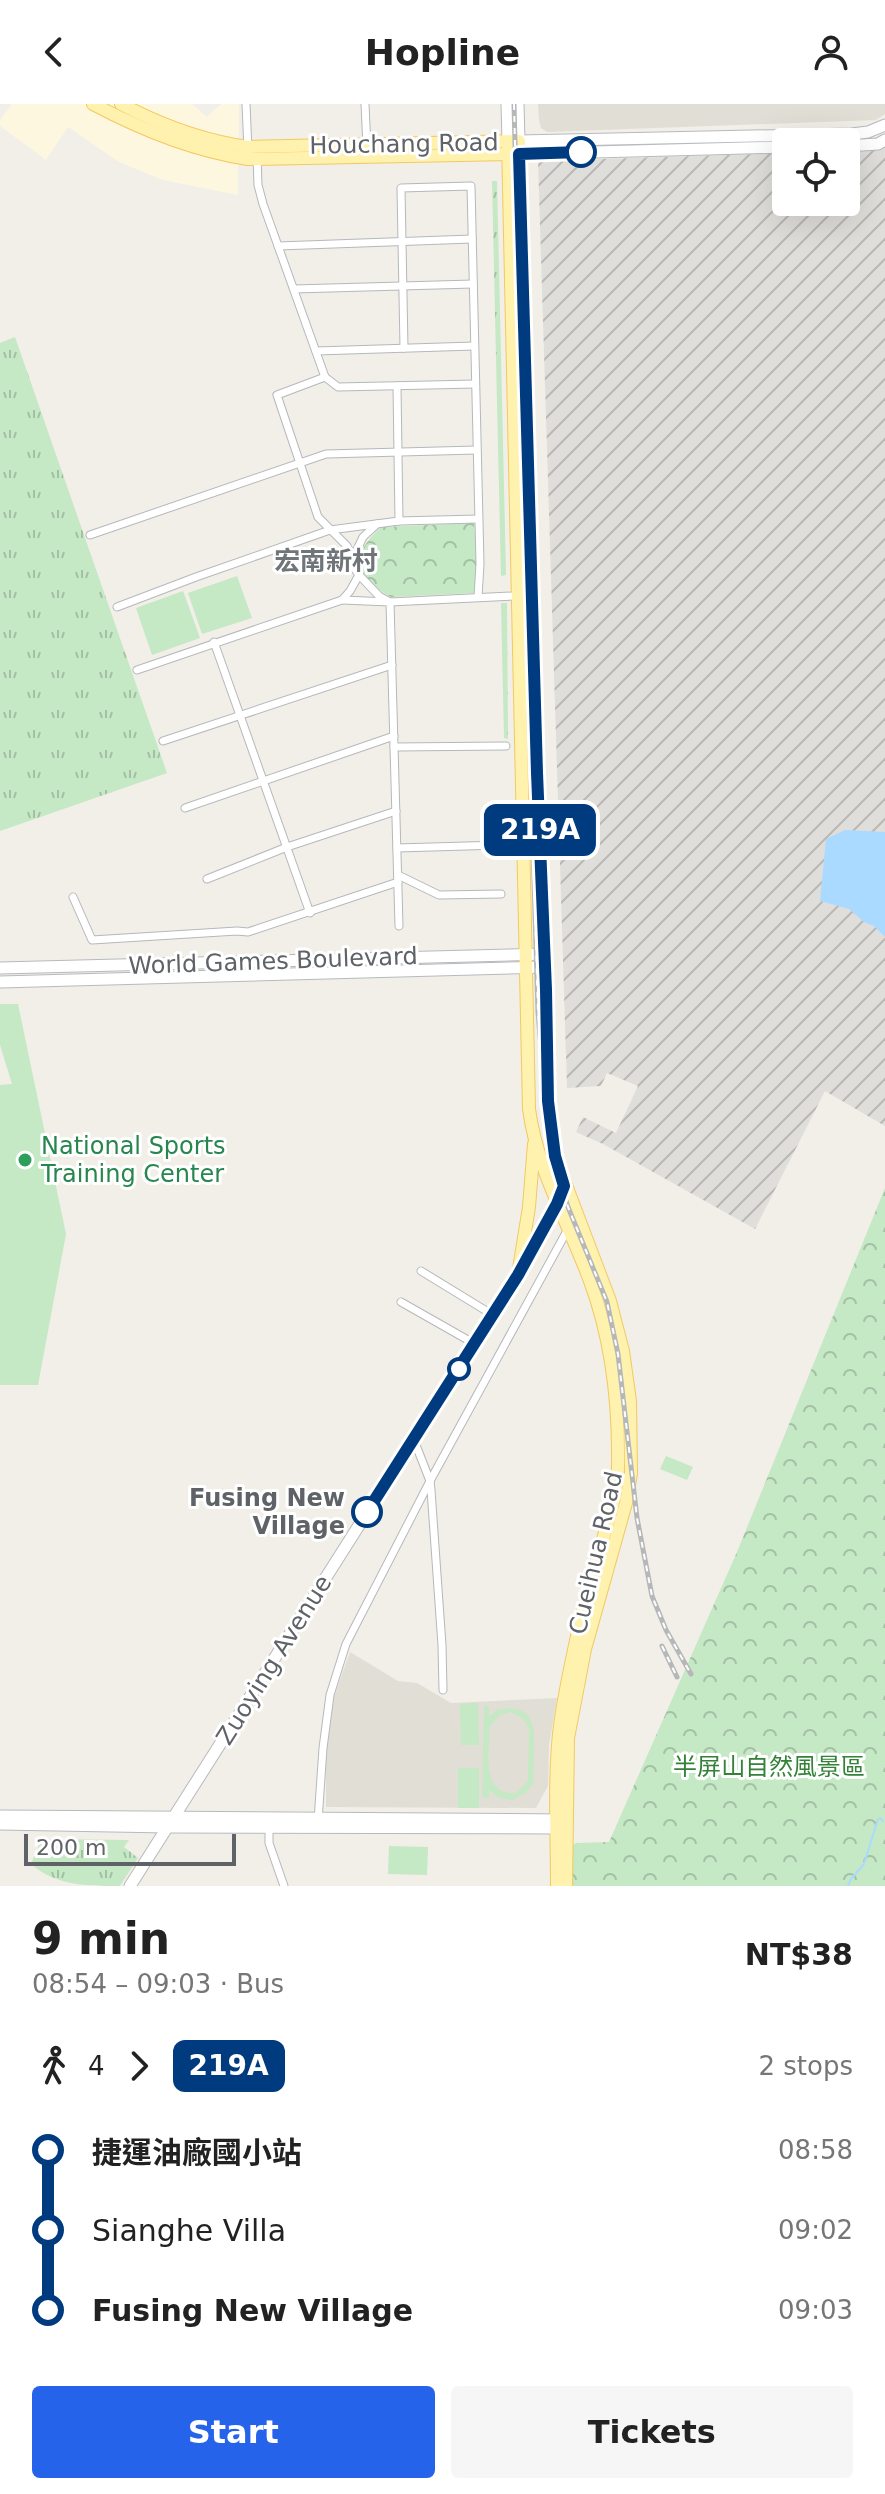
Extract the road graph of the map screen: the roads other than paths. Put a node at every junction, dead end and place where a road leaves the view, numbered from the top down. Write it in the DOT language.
graph roads {
  1 [pos="93,104"];
  2 [pos="121,104"];
  3 [pos="246,104"];
  4 [pos="365,104"];
  5 [pos="507,104"];
  6 [pos="518,104"];
  7 [pos="885,125"];
  8 [pos="885,140"];
  9 [pos="860,145"];
  10 [pos="772,147"];
  11 [pos="513,148"];
  12 [pos="367,151"];
  13 [pos="252,153"];
  14 [pos="472,239"];
  15 [pos="402,242"];
  16 [pos="278,246"];
  17 [pos="473,284"];
  18 [pos="403,286"];
  19 [pos="294,289"];
  20 [pos="474,346"];
  21 [pos="404,348"];
  22 [pos="316,351"];
  23 [pos="325,377"];
  24 [pos="475,384"];
  25 [pos="397,386"];
  26 [pos="476,450"];
  27 [pos="398,452"];
  28 [pos="299,464"];
  29 [pos="478,519"];
  30 [pos="399,521"];
  31 [pos="379,523"];
  32 [pos="330,530"];
  33 [pos="90,535"];
  34 [pos="353,558"];
  35 [pos="359,575"];
  36 [pos="526,595"];
  37 [pos="478,597"];
  38 [pos="342,600"];
  39 [pos="390,602"];
  40 [pos="117,607"];
  41 [pos="214,642"];
  42 [pos="392,665"];
  43 [pos="137,670"];
  44 [pos="241,716"];
  45 [pos="394,736"];
  46 [pos="163,741"];
  47 [pos="506,746"];
  48 [pos="394,747"];
  49 [pos="264,780"];
  50 [pos="185,808"];
  51 [pos="396,811"];
  52 [pos="501,845"];
  53 [pos="287,847"];
  54 [pos="397,848"];
  55 [pos="398,878"];
  56 [pos="207,879"];
  57 [pos="501,894"];
  58 [pos="73,897"];
  59 [pos="310,913"];
  60 [pos="399,926"];
  61 [pos="545,960"];
  62 [pos="526,961"];
  63 [pos="0,968"];
  64 [pos="0,982"];
  65 [pos="534,1137"];
  66 [pos="564,1186"];
  67 [pos="557,1204"];
  68 [pos="576,1215"];
  69 [pos="568,1229"];
  70 [pos="421,1271"];
  71 [pos="518,1275"];
  72 [pos="401,1302"];
  73 [pos="493,1315"];
  74 [pos="475,1344"];
  75 [pos="414,1440"];
  76 [pos="430,1481"];
  77 [pos="443,1690"];
  78 [pos="0,1816"];
  79 [pos="171,1823"];
  80 [pos="269,1823"];
  81 [pos="318,1823"];
  82 [pos="0,1824"];
  83 [pos="562,1824"];
  84 [pos="130,1886"];
  85 [pos="284,1886"];
  86 [pos="557,1886"];
  87 [pos="566,1886"];
  1 -- 13 [label="main road, Houchang Road"];
  2 -- 13 [label="main road, Houchang Road"];
  3 -- 13 [label="street"];
  4 -- 12 [label="street"];
  5 -- 11 [label="street"];
  6 -- 11 [label="street"];
  7 -- 11 [label="street, Houchang Road"];
  8 -- 9 [label="street"];
  10 -- 11 [label="street, Houchang Road"];
  11 -- 12 [label="main road, Houchang Road"];
  11 -- 36 [label="main road"];
  12 -- 13 [label="main road, Houchang Road"];
  13 -- 16 [label="street"];
  14 -- 15 [label="street"];
  14 -- 15 [label="street"];
  14 -- 17 [label="street"];
  15 -- 16 [label="street"];
  15 -- 18 [label="street"];
  16 -- 19 [label="street"];
  17 -- 18 [label="street"];
  17 -- 20 [label="street"];
  18 -- 19 [label="street"];
  18 -- 21 [label="street"];
  19 -- 22 [label="street"];
  20 -- 21 [label="street"];
  20 -- 24 [label="street"];
  21 -- 22 [label="street"];
  22 -- 23 [label="street"];
  23 -- 25 [label="street"];
  23 -- 28 [label="street"];
  24 -- 25 [label="street"];
  24 -- 26 [label="street"];
  25 -- 27 [label="street"];
  26 -- 27 [label="street"];
  26 -- 29 [label="street"];
  27 -- 28 [label="street"];
  27 -- 30 [label="street"];
  28 -- 32 [label="street"];
  28 -- 33 [label="street"];
  29 -- 30 [label="street"];
  29 -- 37 [label="street"];
  30 -- 31 [label="street"];
  31 -- 32 [label="street"];
  31 -- 34 [label="street"];
  32 -- 34 [label="street"];
  32 -- 40 [label="street"];
  34 -- 35 [label="street"];
  35 -- 38 [label="street"];
  35 -- 39 [label="street"];
  36 -- 37 [label="street"];
  36 -- 61 [label="main road, Cueihua Road"];
  36 -- 62 [label="main road"];
  37 -- 39 [label="street"];
  38 -- 39 [label="street"];
  38 -- 41 [label="street"];
  39 -- 42 [label="street"];
  41 -- 43 [label="street"];
  41 -- 44 [label="street"];
  42 -- 44 [label="street"];
  42 -- 45 [label="street"];
  44 -- 46 [label="street"];
  44 -- 49 [label="street"];
  45 -- 48 [label="street"];
  45 -- 49 [label="street"];
  47 -- 48 [label="street"];
  48 -- 51 [label="street"];
  49 -- 50 [label="street"];
  49 -- 53 [label="street"];
  51 -- 53 [label="street"];
  51 -- 54 [label="street"];
  52 -- 54 [label="street"];
  53 -- 56 [label="street"];
  53 -- 59 [label="street"];
  54 -- 55 [label="street"];
  55 -- 57 [label="street"];
  55 -- 59 [label="street"];
  55 -- 60 [label="street"];
  58 -- 59 [label="street"];
  61 -- 62 [label="street"];
  61 -- 66 [label="main road, Cueihua Road"];
  62 -- 63 [label="street, World Games Boulevard"];
  62 -- 64 [label="street, World Games Boulevard"];
  62 -- 65 [label="main road"];
  65 -- 67 [label="main road, Cueihua Road"];
  65 -- 71 [label="main road"];
  66 -- 67 [label="street, Zuoying Avenue"];
  66 -- 68 [label="main road, Cueihua Road"];
  67 -- 69 [label="main road, Cueihua Road"];
  67 -- 71 [label="street, Zuoying Avenue"];
  68 -- 69 [label="street"];
  68 -- 83 [label="main road, Cueihua Road"];
  69 -- 76 [label="street"];
  69 -- 83 [label="main road, Cueihua Road"];
  70 -- 73 [label="street"];
  71 -- 73 [label="street, Zuoying Avenue"];
  72 -- 74 [label="street"];
  73 -- 74 [label="street, Zuoying Avenue"];
  74 -- 75 [label="street, Zuoying Avenue"];
  75 -- 76 [label="street"];
  75 -- 79 [label="street, Zuoying Avenue"];
  76 -- 77 [label="street"];
  76 -- 81 [label="street"];
  78 -- 79 [label="street"];
  79 -- 80 [label="street"];
  79 -- 82 [label="street"];
  79 -- 84 [label="street, Zuoying Avenue"];
  80 -- 81 [label="street"];
  80 -- 85 [label="street"];
  81 -- 83 [label="street"];
  83 -- 86 [label="main road, Cueihua Road"];
  83 -- 87 [label="main road, Cueihua Road"];
}
